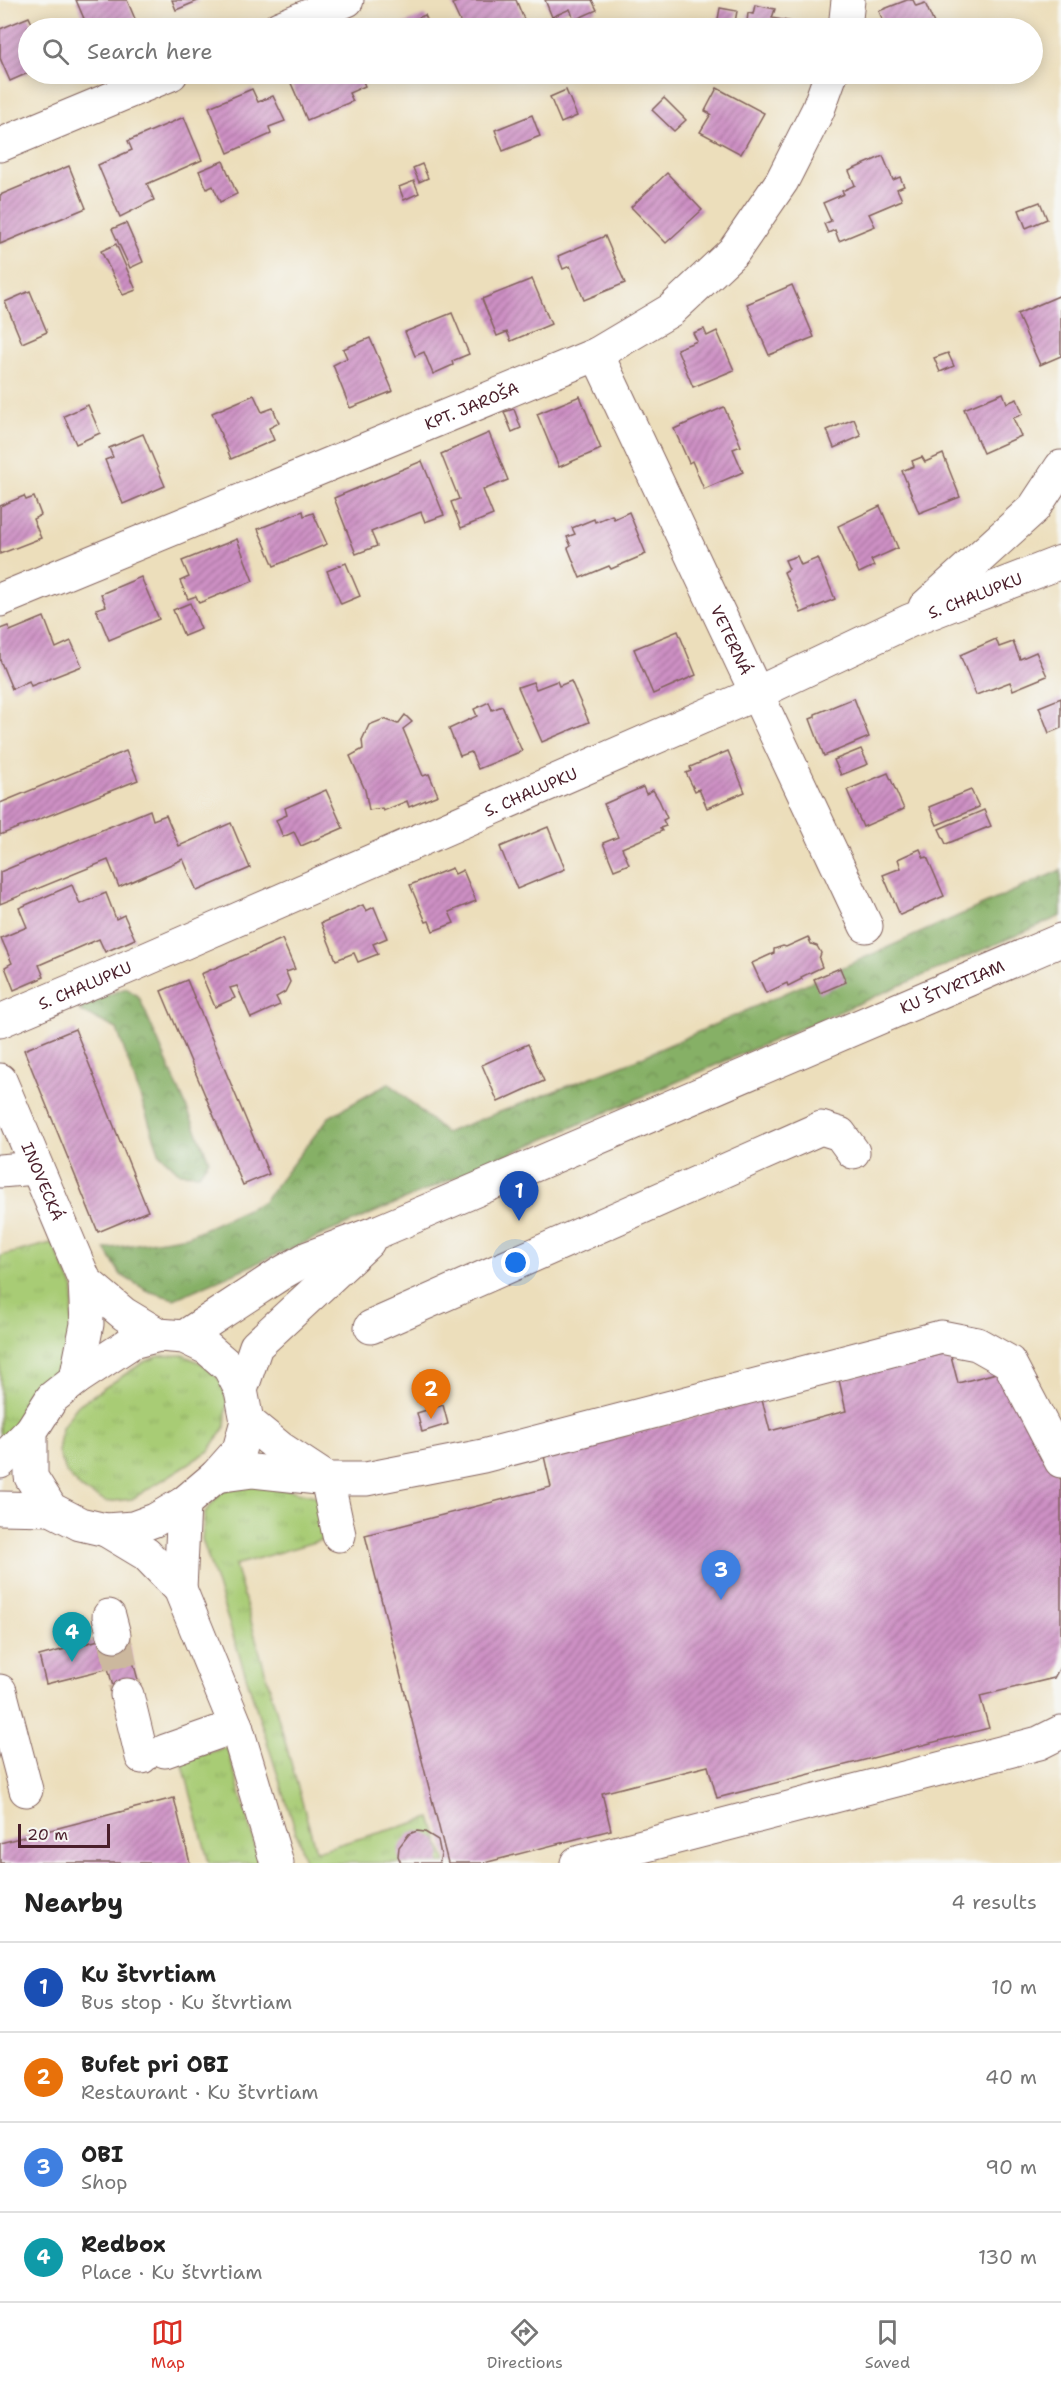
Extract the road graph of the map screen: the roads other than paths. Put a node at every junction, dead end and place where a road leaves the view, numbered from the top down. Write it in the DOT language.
graph roads {
  1 [pos="347,0"];
  2 [pos="848,0"];
  3 [pos="303,18"];
  4 [pos="846,18"];
  5 [pos="147,84"];
  6 [pos="828,84"];
  7 [pos="0,145"];
  8 [pos="597,354"];
  9 [pos="1061,467"];
  10 [pos="1061,562"];
  11 [pos="0,600"];
  12 [pos="909,621"];
  13 [pos="755,694"];
  14 [pos="866,926"];
  15 [pos="1061,940"];
  16 [pos="0,1021"];
  17 [pos="0,1080"];
  18 [pos="853,1152"];
  19 [pos="36,1168"];
  20 [pos="0,1171"];
  21 [pos="380,1231"];
  22 [pos="85,1281"];
  23 [pos="371,1327"];
  24 [pos="171,1336"];
  25 [pos="76,1379"];
  26 [pos="241,1390"];
  27 [pos="247,1421"];
  28 [pos="31,1431"];
  29 [pos="1061,1461"];
  30 [pos="0,1462"];
  31 [pos="216,1476"];
  32 [pos="327,1479"];
  33 [pos="184,1503"];
  34 [pos="0,1508"];
  35 [pos="51,1509"];
  36 [pos="106,1530"];
  37 [pos="339,1535"];
  38 [pos="180,1589"];
  39 [pos="0,1691"];
  40 [pos="128,1695"];
  41 [pos="236,1726"];
  42 [pos="1061,1732"];
  43 [pos="26,1790"];
  44 [pos="277,1863"];
  45 [pos="577,1863"];
  1 -- 3 [label="street"];
  2 -- 4 [label="street"];
  5 -- 7 [label="street"];
  6 -- 8 [label="street, KPT. JAROŠA"];
  8 -- 11 [label="street, KPT. JAROŠA"];
  8 -- 13 [label="street, VETERNÁ"];
  9 -- 12 [label="street"];
  10 -- 12 [label="street, S. CHALUPKU"];
  12 -- 13 [label="street, S. CHALUPKU"];
  13 -- 14 [label="street, VETERNÁ"];
  13 -- 16 [label="street, S. CHALUPKU"];
  15 -- 21 [label="street, KU ŠTVRTIAM"];
  17 -- 19 [label="street, INOVECKÁ"];
  18 -- 23 [label="street"];
  19 -- 20 [label="street"];
  19 -- 22 [label="street, INOVECKÁ"];
  21 -- 24 [label="street, KU ŠTVRTIAM"];
  21 -- 26 [label="street, KU ŠTVRTIAM"];
  22 -- 24 [label="street, INOVECKÁ"];
  22 -- 25 [label="street, INOVECKÁ"];
  24 -- 25 [label="street, KU ŠTVRTIAM"];
  24 -- 26 [label="street, KU ŠTVRTIAM"];
  25 -- 28 [label="street, KU ŠTVRTIAM"];
  26 -- 27 [label="street, KU ŠTVRTIAM"];
  27 -- 31 [label="street, KU ŠTVRTIAM"];
  27 -- 32 [label="street"];
  28 -- 30 [label="street, KU ŠTVRTIAM"];
  28 -- 35 [label="street"];
  29 -- 32 [label="street"];
  31 -- 32 [label="street"];
  31 -- 33 [label="street, KU ŠTVRTIAM"];
  32 -- 37 [label="street"];
  33 -- 36 [label="street, KU ŠTVRTIAM"];
  33 -- 38 [label="street"];
  34 -- 35 [label="street, KU ŠTVRTIAM"];
  35 -- 36 [label="street, KU ŠTVRTIAM"];
  36 -- 38 [label="street"];
  38 -- 41 [label="street"];
  39 -- 43 [label="street"];
  40 -- 41 [label="street"];
  41 -- 44 [label="street"];
  42 -- 45 [label="street"];
}
